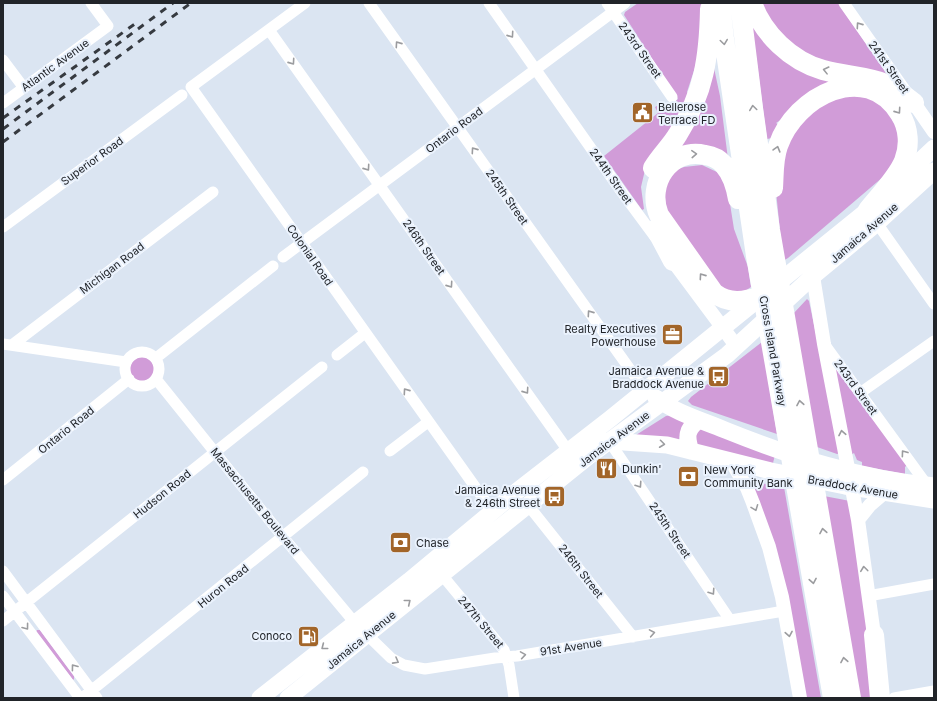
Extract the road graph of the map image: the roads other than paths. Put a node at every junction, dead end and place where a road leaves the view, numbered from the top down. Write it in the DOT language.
graph roads {
  1 [pos="91,3"];
  2 [pos="305,3"];
  3 [pos="369,3"];
  4 [pos="489,3"];
  5 [pos="625,3"];
  6 [pos="710,3"];
  7 [pos="720,3"];
  8 [pos="740,3"];
  9 [pos="752,3"];
  10 [pos="844,3"];
  11 [pos="610,7"];
  12 [pos="269,30"];
  13 [pos="3,60"];
  14 [pos="536,69"];
  15 [pos="24,88"];
  16 [pos="182,95"];
  17 [pos="672,97"];
  18 [pos="3,103"];
  19 [pos="914,103"];
  20 [pos="457,128"];
  21 [pos="934,132"];
  22 [pos="934,148"];
  23 [pos="934,171"];
  24 [pos="380,185"];
  25 [pos="213,192"];
  26 [pos="872,216"];
  27 [pos="3,227"];
  28 [pos="770,230"];
  29 [pos="302,244"];
  30 [pos="756,256"];
  31 [pos="283,257"];
  32 [pos="673,261"];
  33 [pos="272,266"];
  34 [pos="813,276"];
  35 [pos="753,301"];
  36 [pos="934,304"];
  37 [pos="722,328"];
  38 [pos="365,333"];
  39 [pos="934,341"];
  40 [pos="7,344"];
  41 [pos="824,344"];
  42 [pos="737,347"];
  43 [pos="337,355"];
  44 [pos="156,358"];
  45 [pos="126,362"];
  46 [pos="322,367"];
  47 [pos="129,379"];
  48 [pos="156,379"];
  49 [pos="646,390"];
  50 [pos="860,393"];
  51 [pos="663,403"];
  52 [pos="610,419"];
  53 [pos="699,420"];
  54 [pos="428,422"];
  55 [pos="609,441"];
  56 [pos="390,451"];
  57 [pos="691,451"];
  58 [pos="215,452"];
  59 [pos="574,458"];
  60 [pos="731,462"];
  61 [pos="363,472"];
  62 [pos="847,479"];
  63 [pos="3,480"];
  64 [pos="932,490"];
  65 [pos="884,493"];
  66 [pos="528,505"];
  67 [pos="493,512"];
  68 [pos="858,520"];
  69 [pos="283,538"];
  70 [pos="465,557"];
  71 [pos="3,571"];
  72 [pos="442,575"];
  73 [pos="934,584"];
  74 [pos="3,596"];
  75 [pos="868,596"];
  76 [pos="26,602"];
  77 [pos="15,611"];
  78 [pos="784,611"];
  79 [pos="730,620"];
  80 [pos="3,621"];
  81 [pos="355,623"];
  82 [pos="367,635"];
  83 [pos="874,635"];
  84 [pos="632,636"];
  85 [pos="507,656"];
  86 [pos="934,691"];
  87 [pos="94,694"];
  88 [pos="81,698"];
  89 [pos="260,698"];
  90 [pos="288,698"];
  91 [pos="514,698"];
  92 [pos="800,698"];
  93 [pos="833,698"];
  94 [pos="851,698"];
  95 [pos="880,698"];
  96 [pos="888,698"];
  97 [pos="894,698"];
  1 -- 15 [label="street, Atlantic Avenue"];
  2 -- 12 [label="street"];
  20 -- 3 [label="street, 245th Street, one-way"];
  4 -- 14 [label="street, 244th Street, one-way"];
  5 -- 11 [label="street, Ontario Road"];
  6 -- 32 [label="highway"];
  7 -- 30 [label="highway, Cross Island Parkway, one-way"];
  28 -- 8 [label="highway, Cross Island Parkway, one-way"];
  19 -- 9 [label="highway, one-way"];
  19 -- 10 [label="street, 241st Street, one-way"];
  11 -- 14 [label="street, Ontario Road"];
  11 -- 17 [label="street, 243rd Street"];
  12 -- 24 [label="street, 246th Street, one-way"];
  12 -- 29 [label="street, Colonial Road"];
  13 -- 15 [label="street"];
  14 -- 20 [label="street, Ontario Road"];
  14 -- 32 [label="street, 244th Street"];
  15 -- 18 [label="street, Atlantic Avenue"];
  16 -- 27 [label="street, Superior Road"];
  19 -- 21 [label="street, 241st Street"];
  20 -- 24 [label="street, Ontario Road"];
  49 -- 20 [label="street, 245th Street, one-way"];
  22 -- 26 [label="main road, Jamaica Avenue"];
  23 -- 26 [label="main road, Jamaica Avenue"];
  24 -- 29 [label="street, Ontario Road"];
  24 -- 59 [label="street, 246th Street, one-way"];
  25 -- 40 [label="street, Michigan Road"];
  28 -- 26 [label="highway, one-way"];
  26 -- 34 [label="main road, Jamaica Avenue"];
  26 -- 35 [label="main road, Jamaica Avenue"];
  26 -- 36 [label="street"];
  94 -- 28 [label="highway, Cross Island Parkway, one-way"];
  29 -- 31 [label="street, Ontario Road"];
  29 -- 38 [label="street, Colonial Road"];
  35 -- 30 [label="highway, one-way"];
  30 -- 93 [label="highway, Cross Island Parkway, one-way"];
  32 -- 37 [label="street, 244th Street"];
  33 -- 44 [label="street"];
  34 -- 41 [label="street, 243rd Street"];
  34 -- 42 [label="main road, Jamaica Avenue"];
  35 -- 37 [label="main road, Jamaica Avenue"];
  37 -- 42 [label="street, 244th Street"];
  37 -- 49 [label="main road, Jamaica Avenue"];
  38 -- 43 [label="street"];
  54 -- 38 [label="street, Colonial Road, one-way"];
  39 -- 50 [label="street"];
  40 -- 45 [label="street"];
  41 -- 50 [label="street, 243rd Street"];
  62 -- 41 [label="street, one-way"];
  42 -- 51 [label="main road, Jamaica Avenue"];
  44 -- 45 [label="street"];
  44 -- 48 [label="street"];
  45 -- 47 [label="street"];
  46 -- 58 [label="street, Hudson Road"];
  47 -- 48 [label="street"];
  47 -- 63 [label="street, Ontario Road"];
  48 -- 58 [label="street, Massachusetts Boulevard"];
  49 -- 51 [label="main road, Braddock Avenue"];
  49 -- 52 [label="main road, Jamaica Avenue"];
  64 -- 50 [label="street, 243rd Street, one-way"];
  51 -- 53 [label="main road, Braddock Avenue"];
  51 -- 55 [label="main road, Jamaica Avenue"];
  52 -- 55 [label="main road"];
  52 -- 59 [label="main road, Jamaica Avenue"];
  53 -- 57 [label="main road"];
  53 -- 62 [label="main road, Braddock Avenue"];
  54 -- 56 [label="street"];
  54 -- 67 [label="street"];
  55 -- 57 [label="main road, Braddock Avenue, one-way"];
  55 -- 59 [label="main road, Jamaica Avenue"];
  55 -- 79 [label="street, 245th Street, one-way"];
  57 -- 60 [label="main road, Braddock Avenue"];
  58 -- 69 [label="street, Massachusetts Boulevard"];
  58 -- 76 [label="street, Hudson Road"];
  59 -- 66 [label="main road, Jamaica Avenue"];
  59 -- 67 [label="main road, Jamaica Avenue"];
  60 -- 62 [label="main road, Braddock Avenue"];
  60 -- 78 [label="street, one-way"];
  61 -- 69 [label="street, Huron Road"];
  62 -- 64 [label="main road, Braddock Avenue"];
  62 -- 65 [label="main road, Braddock Avenue"];
  62 -- 68 [label="street"];
  64 -- 65 [label="main road, Braddock Avenue"];
  65 -- 68 [label="street"];
  66 -- 70 [label="main road, Jamaica Avenue"];
  66 -- 84 [label="street, 246th Street"];
  67 -- 70 [label="main road"];
  67 -- 81 [label="main road, Jamaica Avenue"];
  75 -- 68 [label="street, one-way"];
  69 -- 81 [label="street, Massachusetts Boulevard"];
  69 -- 87 [label="street, Huron Road"];
  70 -- 72 [label="main road, Jamaica Avenue"];
  71 -- 76 [label="street"];
  82 -- 72 [label="main road, Jamaica Avenue, one-way"];
  72 -- 85 [label="street, 247th Street"];
  73 -- 75 [label="street"];
  74 -- 77 [label="street"];
  75 -- 83 [label="street"];
  76 -- 77 [label="street, Hudson Road"];
  87 -- 76 [label="street, one-way"];
  77 -- 80 [label="street, Hudson Road"];
  77 -- 88 [label="street, one-way"];
  78 -- 79 [label="street, 91st Avenue"];
  78 -- 92 [label="street, one-way"];
  84 -- 79 [label="street, 91st Avenue, one-way"];
  81 -- 82 [label="street, Massachusetts Boulevard"];
  81 -- 89 [label="main road, Jamaica Avenue, one-way"];
  82 -- 85 [label="street, 91st Avenue, one-way"];
  82 -- 90 [label="main road, Jamaica Avenue"];
  83 -- 95 [label="highway"];
  83 -- 96 [label="street"];
  85 -- 84 [label="street, 91st Avenue, one-way"];
  85 -- 91 [label="street, 247th Street"];
  86 -- 97 [label="street"];
  87 -- 88 [label="street, Huron Road"];
}
